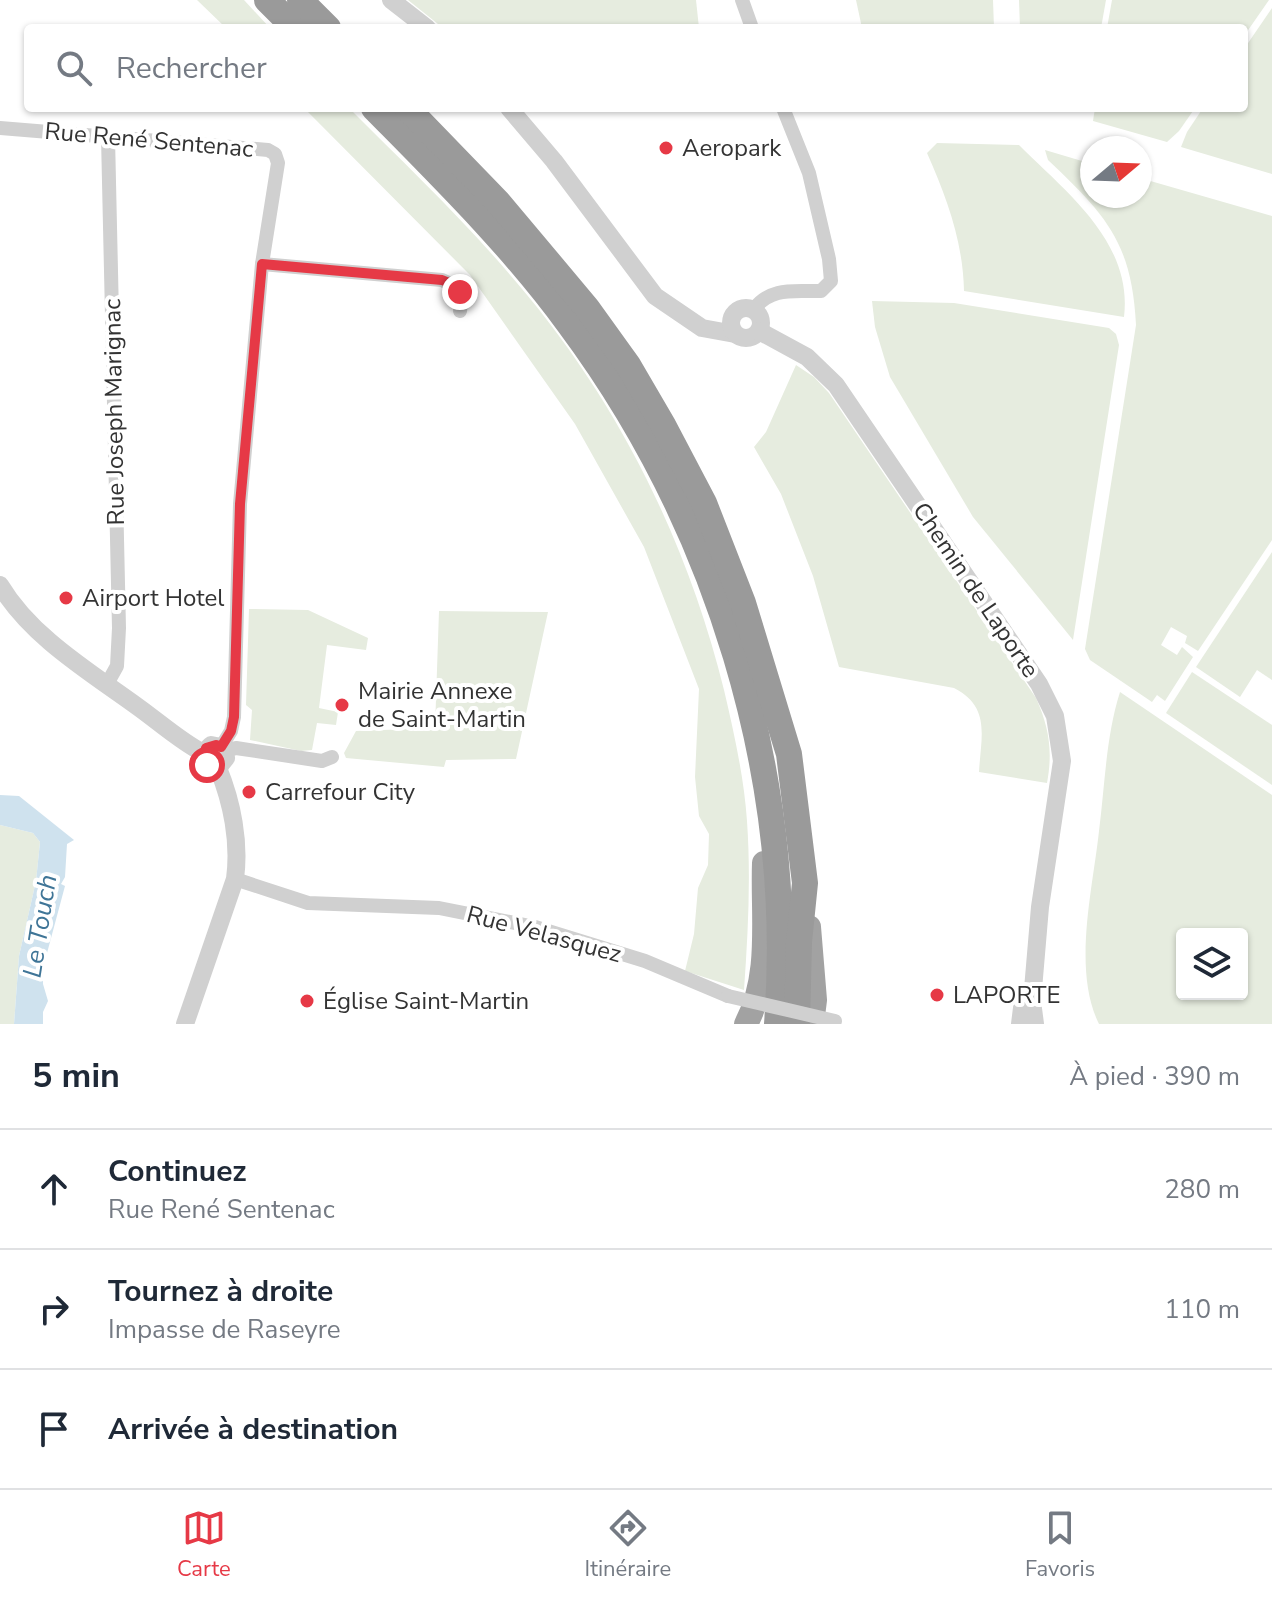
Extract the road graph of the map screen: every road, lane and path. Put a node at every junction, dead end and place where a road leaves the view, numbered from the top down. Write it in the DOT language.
graph roads {
  1 [pos="267,0"];
  2 [pos="300,0"];
  3 [pos="320,0"];
  4 [pos="391,0"];
  5 [pos="742,0"];
  6 [pos="291,24"];
  7 [pos="324,24"];
  8 [pos="341,24"];
  9 [pos="422,24"];
  10 [pos="751,24"];
  11 [pos="378,112"];
  12 [pos="412,112"];
  13 [pos="512,112"];
  14 [pos="785,112"];
  15 [pos="0,128"];
  16 [pos="108,137"];
  17 [pos="262,264"];
  18 [pos="754,309"];
  19 [pos="460,311"];
  20 [pos="734,325"];
  21 [pos="759,331"];
  22 [pos="0,585"];
  23 [pos="107,684"];
  24 [pos="222,755"];
  25 [pos="332,757"];
  26 [pos="767,805"];
  27 [pos="235,879"];
  28 [pos="805,883"];
  29 [pos="1040,907"];
  30 [pos="832,1023"];
  31 [pos="185,1024"];
  32 [pos="746,1024"];
  33 [pos="777,1024"];
  34 [pos="797,1024"];
  35 [pos="1020,1024"];
  36 [pos="1035,1024"];
  1 -- 6 [label="highway"];
  2 -- 7 [label="highway"];
  3 -- 8 [label="highway"];
  4 -- 9 [label="street"];
  5 -- 10 [label="street"];
  11 -- 26 [label="highway"];
  12 -- 28 [label="highway"];
  13 -- 20 [label="street"];
  14 -- 18 [label="street"];
  15 -- 16 [label="street, Rue René Sentenac"];
  16 -- 17 [label="street, Rue René Sentenac"];
  16 -- 23 [label="street, Rue Joseph Marignac"];
  17 -- 19 [label="street"];
  17 -- 24 [label="street, Rue René Sentenac"];
  18 -- 20 [label="street"];
  18 -- 21 [label="street"];
  20 -- 21 [label="street"];
  21 -- 29 [label="street, Chemin de Laporte"];
  22 -- 23 [label="street"];
  23 -- 24 [label="street"];
  24 -- 25 [label="street"];
  24 -- 27 [label="street"];
  26 -- 32 [label="highway"];
  26 -- 33 [label="highway"];
  27 -- 30 [label="street, Rue Velasquez, bridge"];
  27 -- 31 [label="street"];
  28 -- 30 [label="highway"];
  28 -- 34 [label="highway"];
  29 -- 35 [label="street, Chemin de Laporte"];
  29 -- 36 [label="street, Chemin de Laporte"];
}
